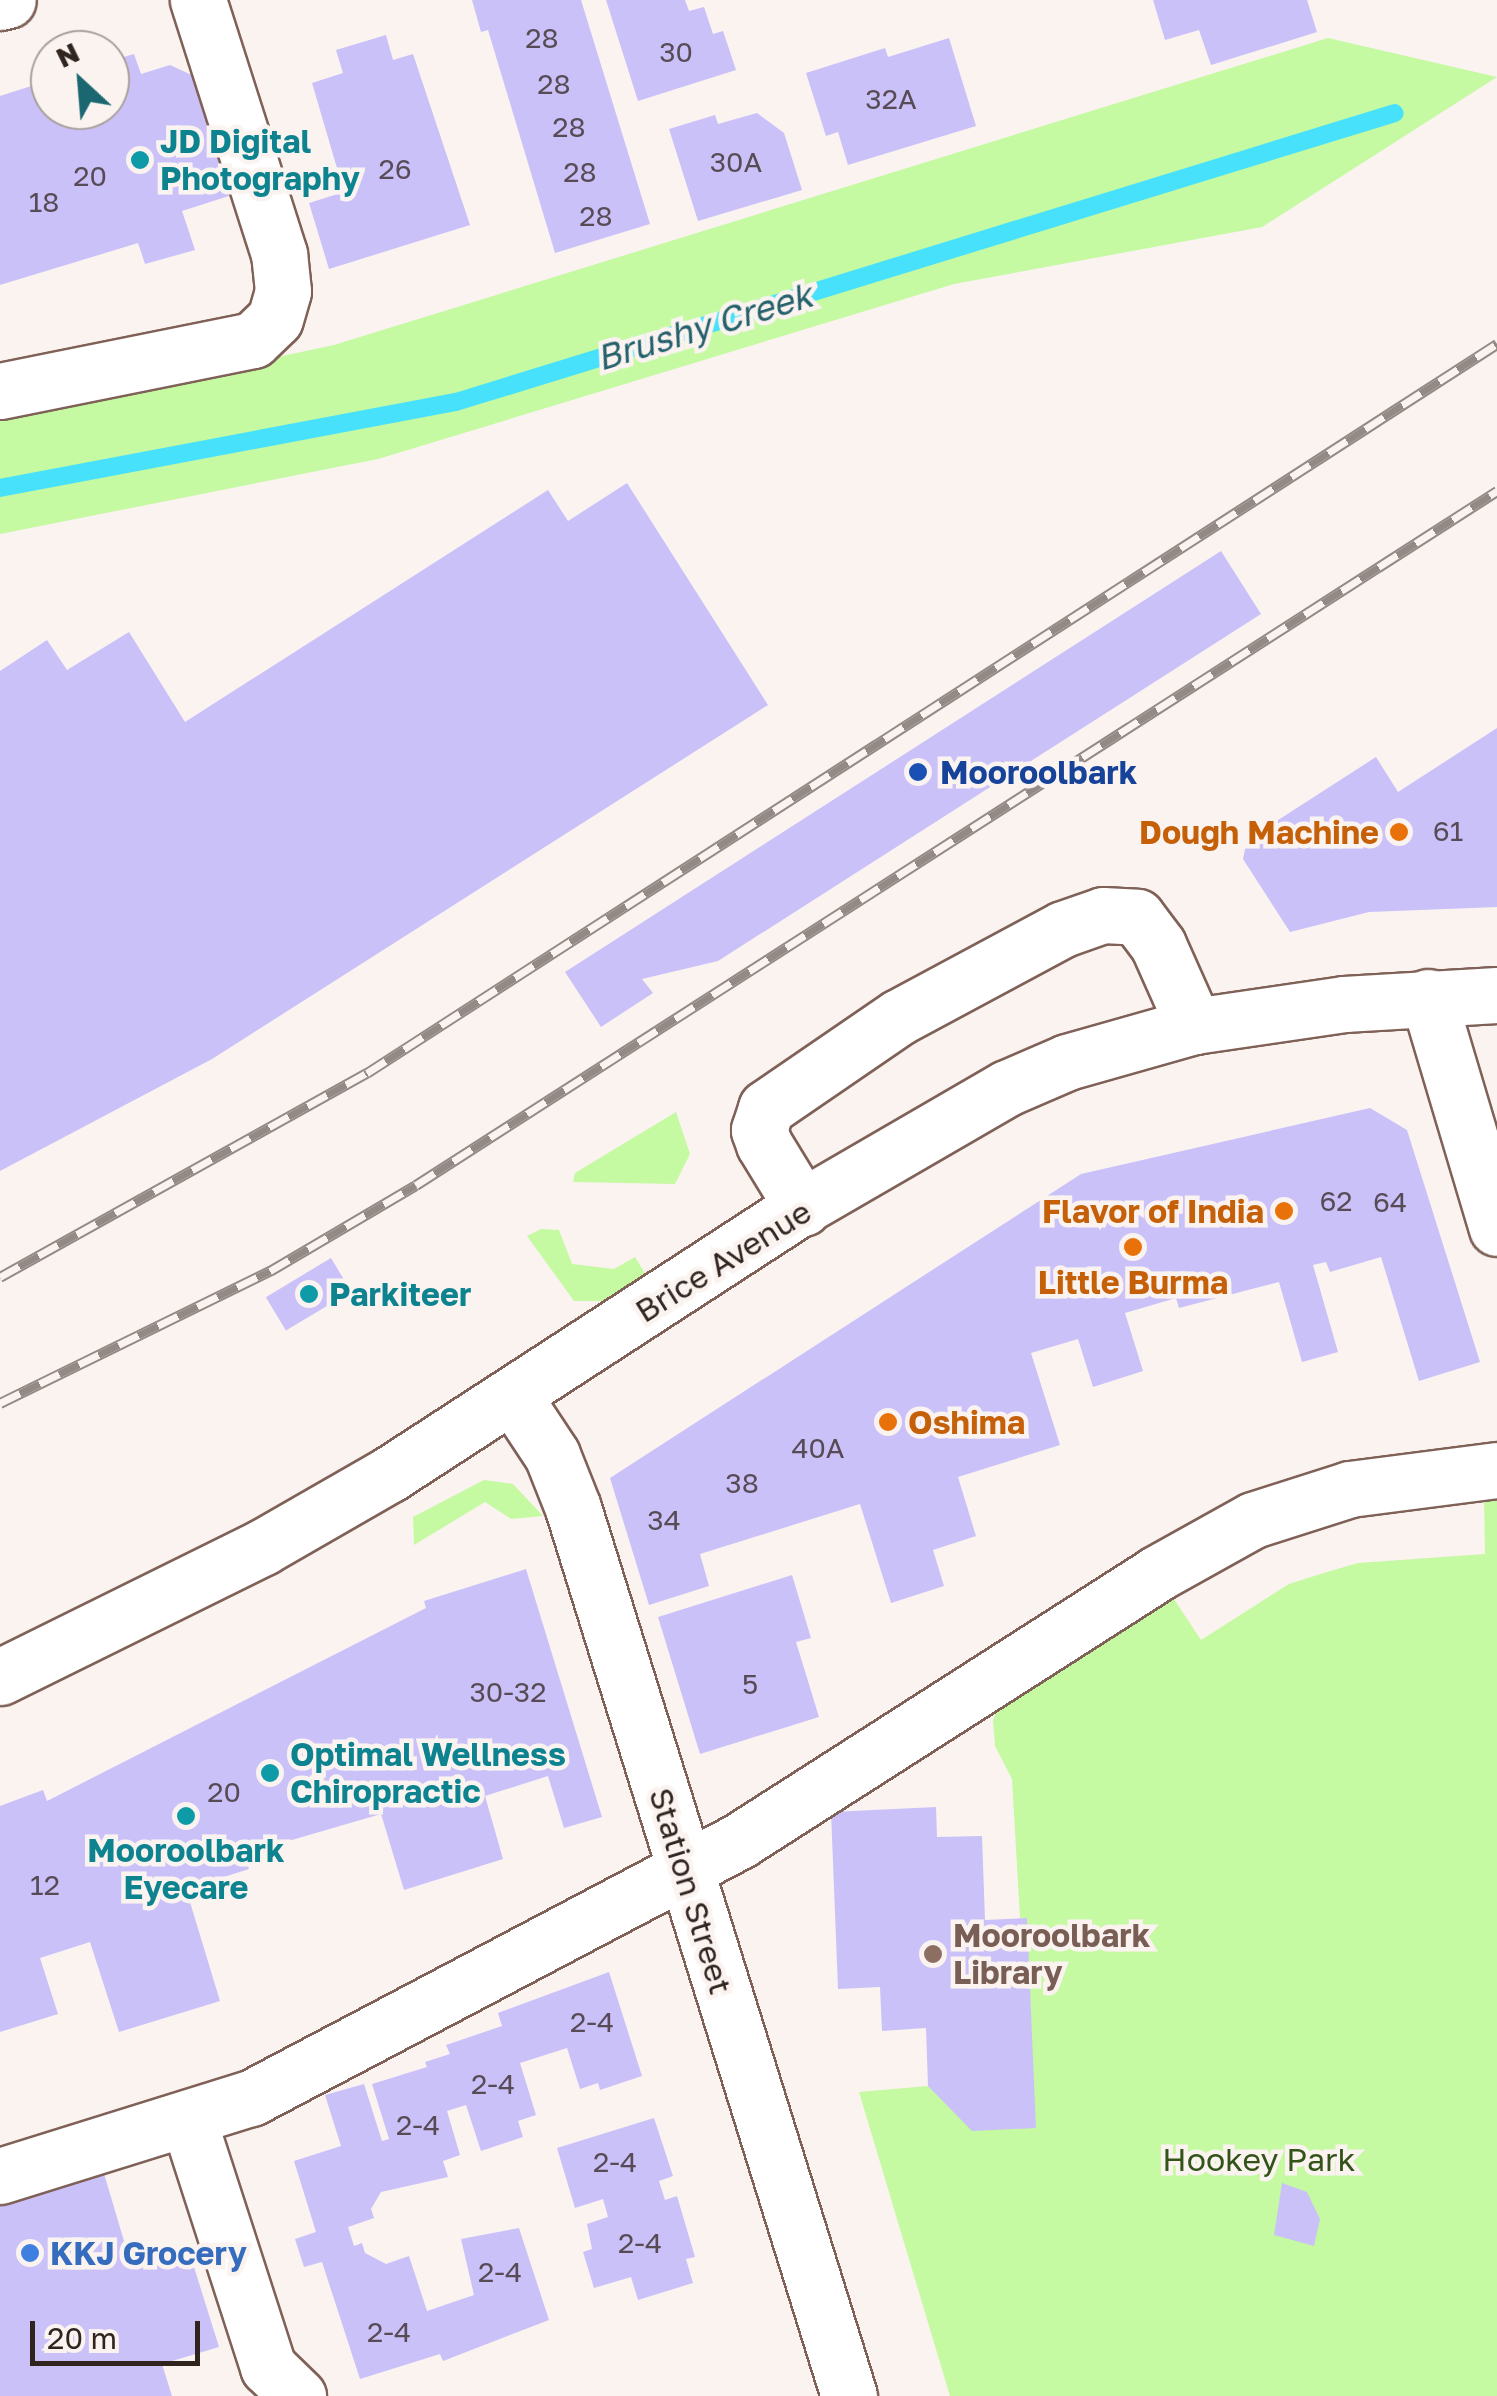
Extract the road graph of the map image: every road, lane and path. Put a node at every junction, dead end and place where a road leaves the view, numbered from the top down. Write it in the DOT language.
graph roads {
  1 [pos="8,0"];
  2 [pos="198,0"];
  3 [pos="0,2"];
  4 [pos="0,391"];
  5 [pos="1497,994"];
  6 [pos="1428,997"];
  7 [pos="1194,1026"];
  8 [pos="803,1208"];
  9 [pos="1497,1228"];
  10 [pos="513,1396"];
  11 [pos="1497,1470"];
  12 [pos="0,1677"];
  13 [pos="684,1869"];
  14 [pos="188,2119"];
  15 [pos="0,2176"];
  16 [pos="298,2396"];
  17 [pos="849,2396"];
  1 -- 3 [label="street"];
  2 -- 4 [label="street"];
  5 -- 6 [label="street, Brice Avenue"];
  6 -- 7 [label="street, Brice Avenue"];
  6 -- 9 [label="street"];
  7 -- 8 [label="street, Brice Avenue"];
  7 -- 8 [label="street"];
  8 -- 10 [label="street, Brice Avenue"];
  10 -- 12 [label="street, Brice Avenue"];
  10 -- 13 [label="street, Station Street"];
  11 -- 13 [label="street"];
  13 -- 14 [label="street"];
  13 -- 17 [label="street, Station Street"];
  14 -- 15 [label="street"];
  14 -- 16 [label="street"];
}
